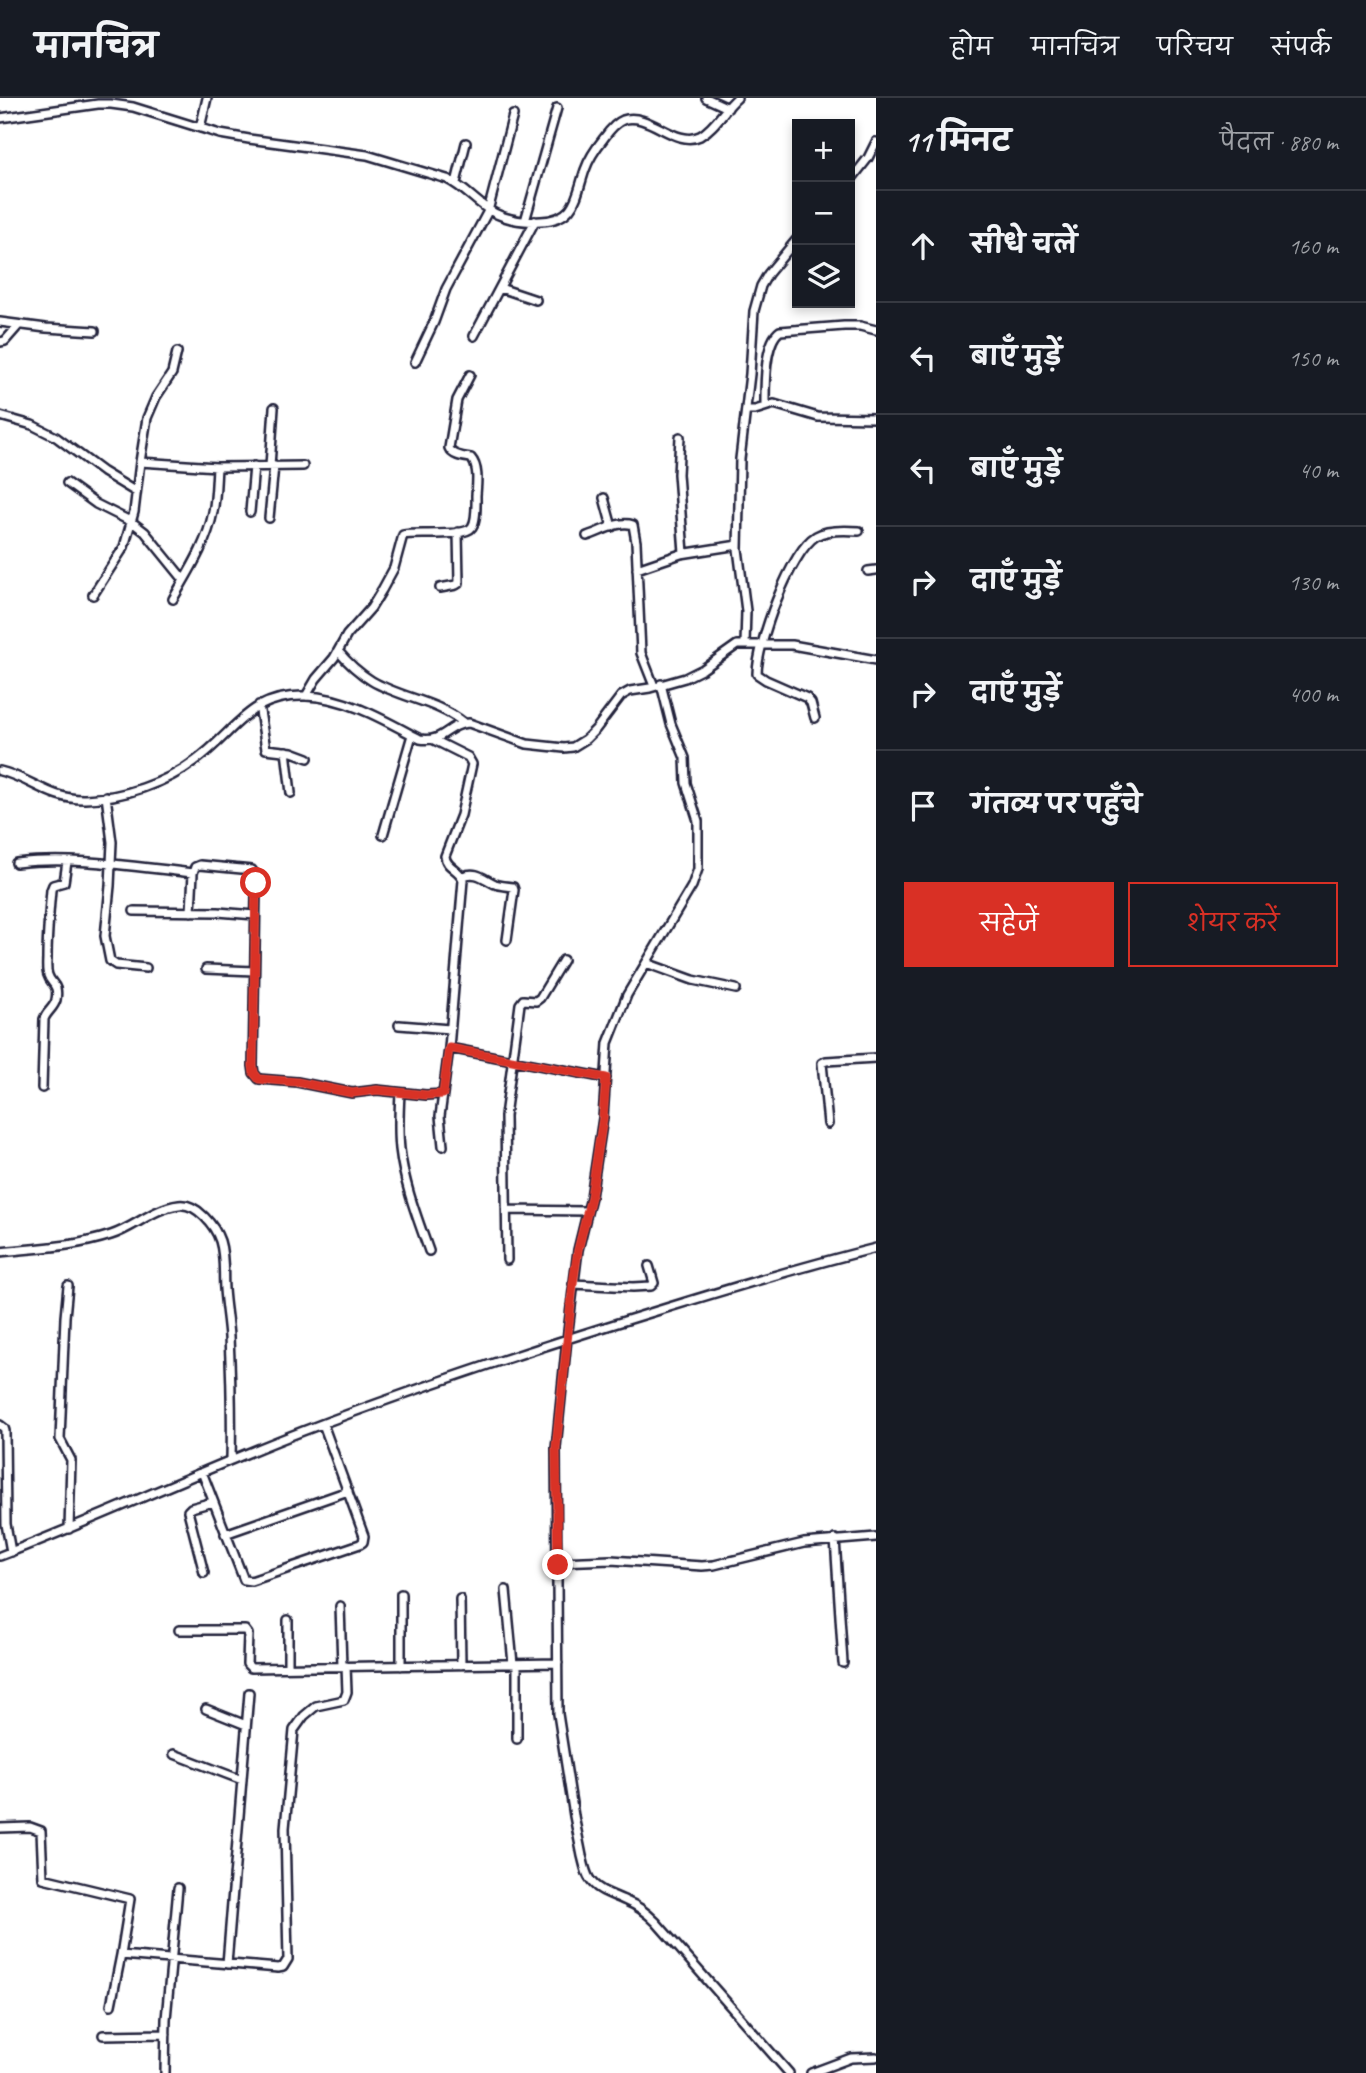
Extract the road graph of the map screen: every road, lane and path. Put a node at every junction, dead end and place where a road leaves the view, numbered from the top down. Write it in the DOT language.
graph roads {
  1 [pos="207,98"];
  2 [pos="706,98"];
  3 [pos="737,98"];
  4 [pos="557,108"];
  5 [pos="727,108"];
  6 [pos="513,114"];
  7 [pos="0,118"];
  8 [pos="200,128"];
  9 [pos="876,142"];
  10 [pos="466,144"];
  11 [pos="855,175"];
  12 [pos="456,183"];
  13 [pos="488,211"];
  14 [pos="525,221"];
  15 [pos="535,222"];
  16 [pos="792,245"];
  17 [pos="500,288"];
  18 [pos="536,300"];
  19 [pos="0,322"];
  20 [pos="19,325"];
  21 [pos="876,330"];
  22 [pos="95,331"];
  23 [pos="474,336"];
  24 [pos="0,342"];
  25 [pos="177,352"];
  26 [pos="415,362"];
  27 [pos="470,375"];
  28 [pos="765,406"];
  29 [pos="274,408"];
  30 [pos="746,411"];
  31 [pos="0,416"];
  32 [pos="876,418"];
  33 [pos="680,437"];
  34 [pos="140,462"];
  35 [pos="254,466"];
  36 [pos="272,466"];
  37 [pos="303,466"];
  38 [pos="216,467"];
  39 [pos="67,483"];
  40 [pos="136,492"];
  41 [pos="604,498"];
  42 [pos="250,512"];
  43 [pos="269,518"];
  44 [pos="132,522"];
  45 [pos="612,527"];
  46 [pos="859,531"];
  47 [pos="458,532"];
  48 [pos="587,536"];
  49 [pos="738,545"];
  50 [pos="684,553"];
  51 [pos="637,569"];
  52 [pos="184,580"];
  53 [pos="440,588"];
  54 [pos="93,595"];
  55 [pos="173,599"];
  56 [pos="745,644"];
  57 [pos="762,644"];
  58 [pos="338,651"];
  59 [pos="876,660"];
  60 [pos="658,685"];
  61 [pos="306,696"];
  62 [pos="258,705"];
  63 [pos="815,718"];
  64 [pos="464,723"];
  65 [pos="412,735"];
  66 [pos="434,740"];
  67 [pos="286,751"];
  68 [pos="308,758"];
  69 [pos="0,771"];
  70 [pos="291,793"];
  71 [pos="106,796"];
  72 [pos="383,835"];
  73 [pos="67,862"];
  74 [pos="16,863"];
  75 [pos="111,864"];
  76 [pos="193,873"];
  77 [pos="462,876"];
  78 [pos="134,911"];
  79 [pos="191,912"];
  80 [pos="256,915"];
  81 [pos="508,940"];
  82 [pos="563,960"];
  83 [pos="646,963"];
  84 [pos="146,968"];
  85 [pos="205,970"];
  86 [pos="254,971"];
  87 [pos="736,989"];
  88 [pos="399,1025"];
  89 [pos="450,1029"];
  90 [pos="449,1048"];
  91 [pos="876,1058"];
  92 [pos="512,1060"];
  93 [pos="606,1078"];
  94 [pos="42,1088"];
  95 [pos="400,1093"];
  96 [pos="443,1094"];
  97 [pos="828,1124"];
  98 [pos="443,1146"];
  99 [pos="507,1210"];
  100 [pos="587,1211"];
  101 [pos="876,1248"];
  102 [pos="429,1251"];
  103 [pos="0,1252"];
  104 [pos="507,1260"];
  105 [pos="649,1266"];
  106 [pos="573,1284"];
  107 [pos="68,1286"];
  108 [pos="567,1339"];
  109 [pos="323,1424"];
  110 [pos="0,1425"];
  111 [pos="232,1460"];
  112 [pos="202,1472"];
  113 [pos="348,1491"];
  114 [pos="213,1502"];
  115 [pos="69,1529"];
  116 [pos="225,1534"];
  117 [pos="876,1537"];
  118 [pos="835,1539"];
  119 [pos="11,1552"];
  120 [pos="0,1556"];
  121 [pos="558,1562"];
  122 [pos="204,1573"];
  123 [pos="506,1590"];
  124 [pos="401,1594"];
  125 [pos="460,1599"];
  126 [pos="340,1606"];
  127 [pos="288,1620"];
  128 [pos="179,1630"];
  129 [pos="558,1663"];
  130 [pos="843,1663"];
  131 [pos="515,1664"];
  132 [pos="461,1665"];
  133 [pos="344,1666"];
  134 [pos="401,1666"];
  135 [pos="288,1667"];
  136 [pos="249,1693"];
  137 [pos="206,1709"];
  138 [pos="246,1726"];
  139 [pos="517,1739"];
  140 [pos="174,1754"];
  141 [pos="242,1780"];
  142 [pos="0,1828"];
  143 [pos="178,1888"];
  144 [pos="121,1955"];
  145 [pos="172,1960"];
  146 [pos="227,1965"];
  147 [pos="111,2005"];
  148 [pos="166,2034"];
  149 [pos="103,2035"];
  150 [pos="876,2057"];
  151 [pos="165,2073"];
  152 [pos="789,2073"];
  153 [pos="811,2073"];
  1 -- 8 [label="street"];
  2 -- 5 [label="street"];
  3 -- 5 [label="street"];
  4 -- 14 [label="street"];
  5 -- 15 [label="street"];
  6 -- 13 [label="street"];
  7 -- 8 [label="street"];
  8 -- 12 [label="street"];
  9 -- 11 [label="street"];
  10 -- 12 [label="street"];
  12 -- 13 [label="street"];
  13 -- 14 [label="street"];
  13 -- 26 [label="street"];
  14 -- 15 [label="street"];
  15 -- 17 [label="street"];
  16 -- 30 [label="street"];
  17 -- 18 [label="street"];
  17 -- 23 [label="street"];
  19 -- 20 [label="street"];
  20 -- 22 [label="street"];
  20 -- 24 [label="street"];
  21 -- 28 [label="street"];
  25 -- 34 [label="street"];
  27 -- 47 [label="street"];
  28 -- 30 [label="street"];
  28 -- 32 [label="street"];
  29 -- 36 [label="street"];
  30 -- 49 [label="street"];
  31 -- 40 [label="street"];
  33 -- 50 [label="street"];
  34 -- 38 [label="street"];
  34 -- 40 [label="street"];
  35 -- 36 [label="street"];
  35 -- 38 [label="street"];
  35 -- 42 [label="street"];
  36 -- 37 [label="street"];
  36 -- 43 [label="street"];
  38 -- 52 [label="street"];
  39 -- 44 [label="street"];
  40 -- 44 [label="street"];
  41 -- 45 [label="street"];
  44 -- 52 [label="street"];
  44 -- 54 [label="street"];
  45 -- 48 [label="street"];
  45 -- 51 [label="street"];
  46 -- 57 [label="street"];
  47 -- 53 [label="street"];
  47 -- 58 [label="street"];
  49 -- 50 [label="street"];
  49 -- 56 [label="street"];
  50 -- 51 [label="street"];
  51 -- 60 [label="street"];
  52 -- 55 [label="street"];
  56 -- 57 [label="street"];
  56 -- 60 [label="street"];
  57 -- 59 [label="street"];
  57 -- 63 [label="street"];
  58 -- 61 [label="street"];
  58 -- 64 [label="street"];
  60 -- 64 [label="street"];
  60 -- 83 [label="street"];
  61 -- 62 [label="street"];
  61 -- 65 [label="street"];
  62 -- 67 [label="street"];
  62 -- 71 [label="street"];
  64 -- 66 [label="street"];
  65 -- 66 [label="street"];
  65 -- 72 [label="street"];
  66 -- 77 [label="street"];
  67 -- 68 [label="street"];
  67 -- 70 [label="street"];
  69 -- 71 [label="street"];
  71 -- 75 [label="street"];
  73 -- 74 [label="street"];
  73 -- 75 [label="street"];
  73 -- 94 [label="street"];
  75 -- 76 [label="street"];
  75 -- 84 [label="street"];
  76 -- 79 [label="street"];
  76 -- 80 [label="street"];
  77 -- 81 [label="street"];
  77 -- 89 [label="street"];
  78 -- 79 [label="street"];
  79 -- 80 [label="street"];
  80 -- 86 [label="street"];
  82 -- 92 [label="street"];
  83 -- 87 [label="street"];
  83 -- 93 [label="street"];
  85 -- 86 [label="street"];
  86 -- 95 [label="street"];
  88 -- 89 [label="street"];
  89 -- 90 [label="street"];
  90 -- 92 [label="street"];
  90 -- 96 [label="street"];
  91 -- 97 [label="street"];
  92 -- 93 [label="street"];
  92 -- 99 [label="street"];
  93 -- 100 [label="street"];
  95 -- 96 [label="street"];
  95 -- 102 [label="street"];
  96 -- 98 [label="street"];
  99 -- 100 [label="street"];
  99 -- 104 [label="street"];
  100 -- 106 [label="street"];
  101 -- 108 [label="street"];
  103 -- 111 [label="street"];
  105 -- 106 [label="street"];
  106 -- 108 [label="street"];
  107 -- 115 [label="street"];
  108 -- 109 [label="street"];
  108 -- 121 [label="street"];
  109 -- 111 [label="street"];
  109 -- 113 [label="street"];
  110 -- 119 [label="street"];
  111 -- 112 [label="street"];
  112 -- 114 [label="street"];
  112 -- 115 [label="street"];
  113 -- 116 [label="street"];
  113 -- 116 [label="street"];
  114 -- 116 [label="street"];
  114 -- 122 [label="street"];
  115 -- 119 [label="street"];
  117 -- 118 [label="street"];
  118 -- 121 [label="street"];
  118 -- 130 [label="street"];
  119 -- 120 [label="street"];
  121 -- 129 [label="street"];
  123 -- 131 [label="street"];
  124 -- 134 [label="street"];
  125 -- 132 [label="street"];
  126 -- 133 [label="street"];
  127 -- 135 [label="street"];
  128 -- 135 [label="street"];
  129 -- 131 [label="street"];
  129 -- 152 [label="street"];
  131 -- 132 [label="street"];
  131 -- 139 [label="street"];
  132 -- 134 [label="street"];
  133 -- 134 [label="street"];
  133 -- 135 [label="street"];
  133 -- 146 [label="street"];
  136 -- 138 [label="street"];
  137 -- 138 [label="street"];
  138 -- 141 [label="street"];
  140 -- 141 [label="street"];
  141 -- 146 [label="street"];
  142 -- 144 [label="street"];
  143 -- 145 [label="street"];
  144 -- 145 [label="street"];
  144 -- 147 [label="street"];
  145 -- 146 [label="street"];
  145 -- 148 [label="street"];
  148 -- 149 [label="street"];
  148 -- 151 [label="street"];
  150 -- 153 [label="street"];
}
